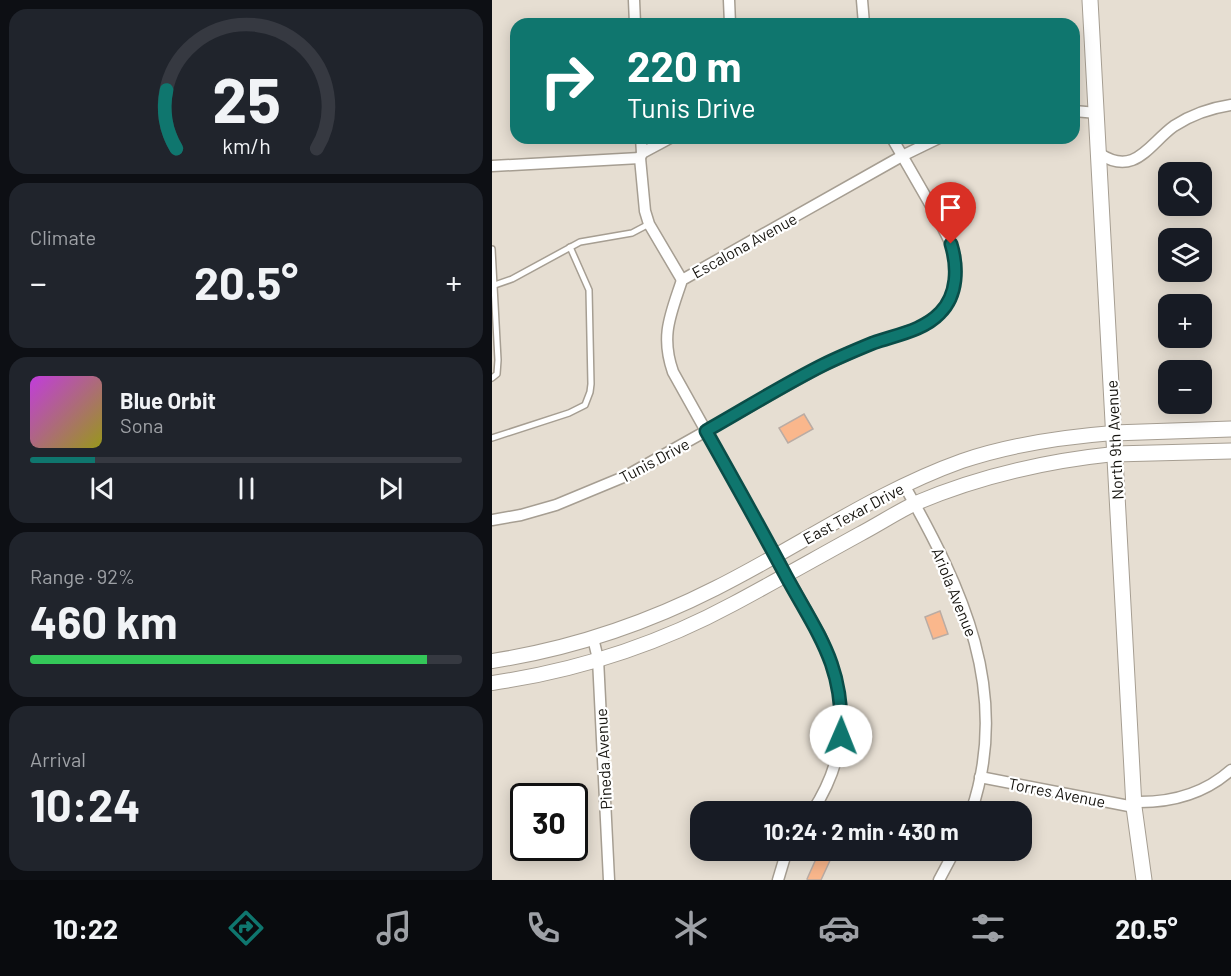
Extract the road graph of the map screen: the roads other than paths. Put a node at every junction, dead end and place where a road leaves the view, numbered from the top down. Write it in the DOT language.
graph roads {
  1 [pos="634,0"];
  2 [pos="729,0"];
  3 [pos="862,0"];
  4 [pos="1090,0"];
  5 [pos="635,18"];
  6 [pos="730,18"];
  7 [pos="864,18"];
  8 [pos="1231,105"];
  9 [pos="1080,111"];
  10 [pos="1097,112"];
  11 [pos="641,144"];
  12 [pos="660,144"];
  13 [pos="895,144"];
  14 [pos="927,144"];
  15 [pos="1100,154"];
  16 [pos="641,156"];
  17 [pos="902,156"];
  18 [pos="492,166"];
  19 [pos="649,224"];
  20 [pos="570,247"];
  21 [pos="492,249"];
  22 [pos="682,280"];
  23 [pos="493,286"];
  24 [pos="492,378"];
  25 [pos="1231,429"];
  26 [pos="706,431"];
  27 [pos="1113,433"];
  28 [pos="492,438"];
  29 [pos="1231,451"];
  30 [pos="1114,454"];
  31 [pos="904,485"];
  32 [pos="915,504"];
  33 [pos="492,520"];
  34 [pos="776,555"];
  35 [pos="785,575"];
  36 [pos="593,638"];
  37 [pos="598,659"];
  38 [pos="492,661"];
  39 [pos="492,683"];
  40 [pos="1231,770"];
  41 [pos="980,777"];
  42 [pos="818,801"];
  43 [pos="974,801"];
  44 [pos="1134,804"];
  45 [pos="784,861"];
  46 [pos="949,861"];
  47 [pos="609,880"];
  48 [pos="778,880"];
  49 [pos="939,880"];
  50 [pos="1144,880"];
  1 -- 5 [label="street"];
  2 -- 6 [label="street"];
  3 -- 7 [label="street"];
  4 -- 10 [label="main road, North 9th Avenue"];
  8 -- 15 [label="street"];
  9 -- 10 [label="street"];
  10 -- 15 [label="main road, North 9th Avenue"];
  11 -- 16 [label="street"];
  12 -- 16 [label="street"];
  13 -- 17 [label="street, Tunis Drive"];
  14 -- 17 [label="street, Escalona Avenue"];
  15 -- 27 [label="main road, North 9th Avenue"];
  16 -- 18 [label="street"];
  16 -- 19 [label="street"];
  17 -- 22 [label="street, Escalona Avenue"];
  17 -- 26 [label="street, Tunis Drive"];
  19 -- 20 [label="lane"];
  19 -- 22 [label="street"];
  20 -- 23 [label="lane"];
  20 -- 28 [label="lane"];
  21 -- 23 [label="lane"];
  22 -- 26 [label="street, Escalona Avenue"];
  23 -- 24 [label="lane"];
  25 -- 27 [label="main road, East Texar Drive"];
  26 -- 33 [label="street, Tunis Drive"];
  26 -- 34 [label="street, Escalona Avenue"];
  27 -- 30 [label="main road, North 9th Avenue"];
  27 -- 31 [label="street, East Texar Drive"];
  29 -- 30 [label="main road, East Texar Drive"];
  30 -- 32 [label="street, East Texar Drive"];
  30 -- 44 [label="main road, North 9th Avenue"];
  31 -- 32 [label="street, Ariola Avenue"];
  31 -- 34 [label="street, East Texar Drive"];
  32 -- 35 [label="street, East Texar Drive"];
  32 -- 41 [label="street, Ariola Avenue"];
  34 -- 35 [label="street, Escalona Avenue"];
  34 -- 36 [label="street, East Texar Drive"];
  35 -- 37 [label="street, East Texar Drive"];
  35 -- 42 [label="street, Escalona Avenue"];
  36 -- 37 [label="street, Pineda Avenue"];
  36 -- 38 [label="street, East Texar Drive"];
  37 -- 39 [label="street, East Texar Drive"];
  37 -- 47 [label="street, Pineda Avenue"];
  40 -- 44 [label="street, Torres Avenue"];
  41 -- 43 [label="street, Ariola Avenue"];
  41 -- 44 [label="street, Torres Avenue"];
  44 -- 50 [label="main road, North 9th Avenue"];
  45 -- 48 [label="street"];
  46 -- 49 [label="street"];
}
